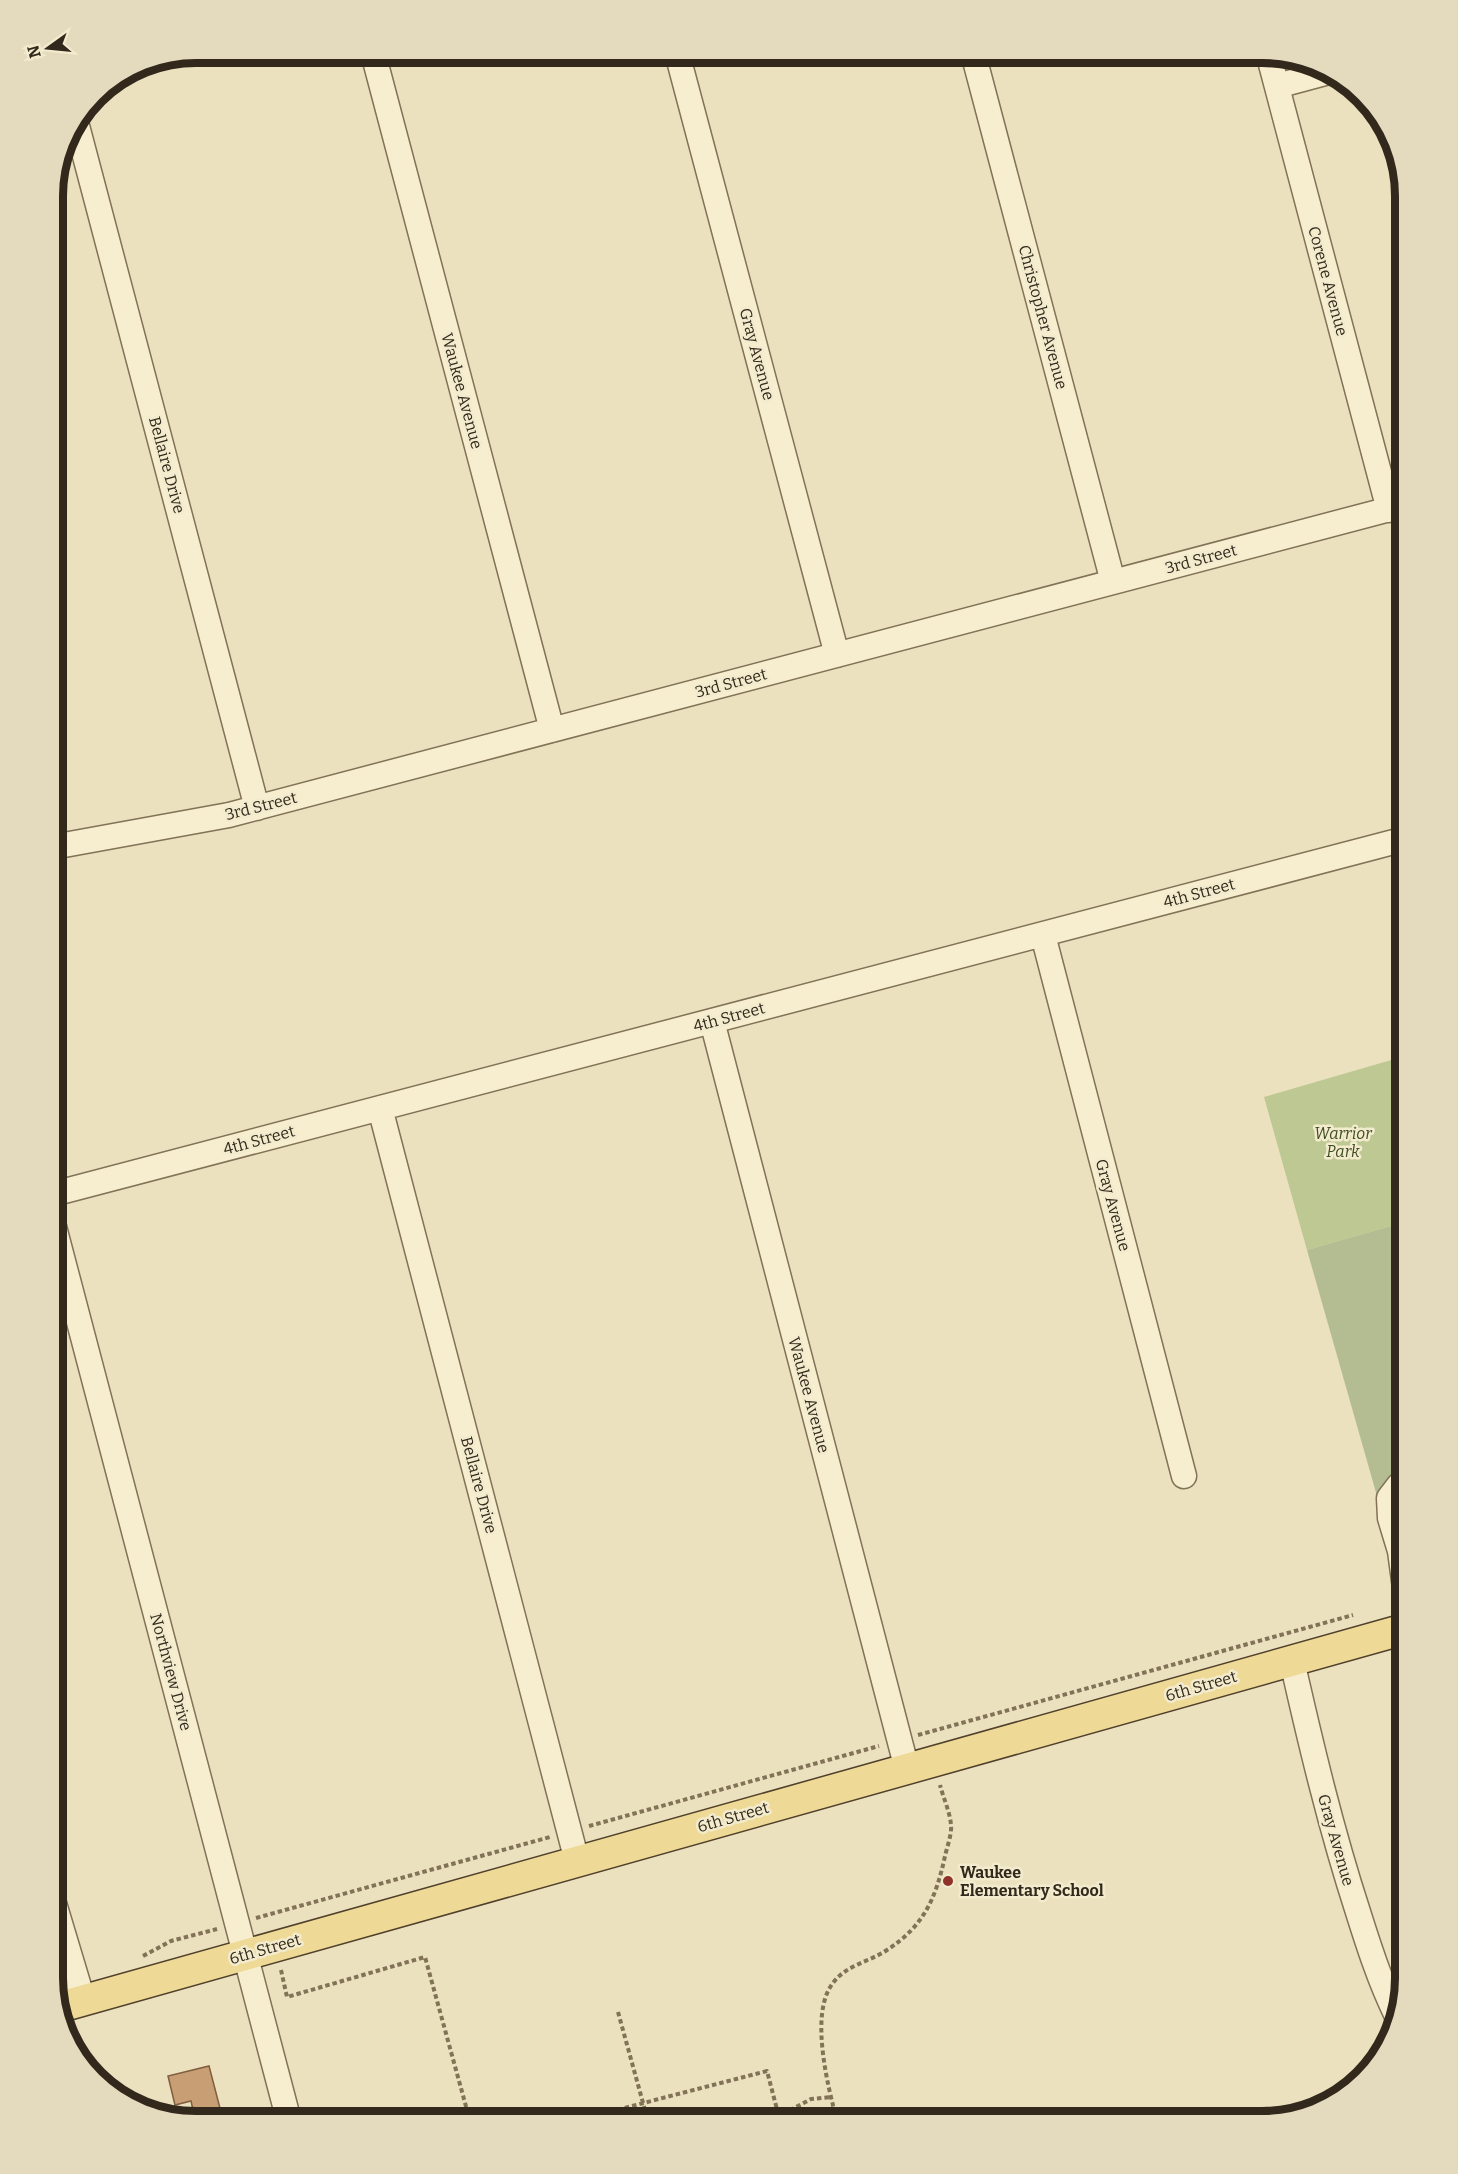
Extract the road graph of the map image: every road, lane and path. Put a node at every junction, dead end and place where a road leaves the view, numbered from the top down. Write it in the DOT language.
graph roads {
  1 [pos="376,63"];
  2 [pos="680,63"];
  3 [pos="976,63"];
  4 [pos="1271,63"];
  5 [pos="1317,75"];
  6 [pos="1277,86"];
  7 [pos="79,134"];
  8 [pos="1395,500"];
  9 [pos="1395,508"];
  10 [pos="1113,582"];
  11 [pos="837,655"];
  12 [pos="552,730"];
  13 [pos="257,808"];
  14 [pos="1395,842"];
  15 [pos="63,845"];
  16 [pos="1043,935"];
  17 [pos="712,1022"];
  18 [pos="380,1108"];
  19 [pos="63,1191"];
  20 [pos="63,1261"];
  21 [pos="1184,1476"];
  22 [pos="1395,1490"];
  23 [pos="1395,1529"];
  24 [pos="1363,1612"];
  25 [pos="1395,1642"];
  26 [pos="1292,1661"];
  27 [pos="911,1737"];
  28 [pos="907,1769"];
  29 [pos="941,1787"];
  30 [pos="577,1861"];
  31 [pos="222,1928"];
  32 [pos="246,1954"];
  33 [pos="63,1957"];
  34 [pos="140,1957"];
  35 [pos="282,1974"];
  36 [pos="72,2003"];
  37 [pos="1392,2005"];
  38 [pos="618,2012"];
  39 [pos="831,2097"];
  40 [pos="643,2103"];
  41 [pos="286,2111"];
  42 [pos="467,2111"];
  43 [pos="612,2111"];
  44 [pos="645,2111"];
  45 [pos="777,2111"];
  46 [pos="790,2111"];
  47 [pos="834,2111"];
  1 -- 12 [label="street, Waukee Avenue"];
  2 -- 11 [label="street, Gray Avenue"];
  3 -- 10 [label="street, Christopher Avenue"];
  4 -- 6 [label="street, Corene Avenue"];
  5 -- 6 [label="street"];
  6 -- 8 [label="street, Corene Avenue"];
  7 -- 13 [label="street, Bellaire Drive"];
  9 -- 10 [label="street, 3rd Street"];
  10 -- 11 [label="street, 3rd Street"];
  11 -- 12 [label="street, 3rd Street"];
  12 -- 13 [label="street, 3rd Street"];
  13 -- 15 [label="street, 3rd Street"];
  14 -- 16 [label="street, 4th Street"];
  16 -- 17 [label="street, 4th Street"];
  16 -- 21 [label="street, Gray Avenue"];
  17 -- 18 [label="street, 4th Street"];
  17 -- 28 [label="street, Waukee Avenue"];
  18 -- 19 [label="street, 4th Street"];
  18 -- 30 [label="street, Bellaire Drive"];
  20 -- 32 [label="street, Northview Drive"];
  22 -- 23 [label="street"];
  24 -- 27 [label="path"];
  25 -- 26 [label="main road, 6th Street"];
  26 -- 28 [label="main road, 6th Street"];
  26 -- 37 [label="street, Gray Avenue"];
  28 -- 30 [label="main road, 6th Street"];
  29 -- 39 [label="path"];
  30 -- 32 [label="main road, 6th Street"];
  31 -- 34 [label="path"];
  32 -- 36 [label="main road, 6th Street"];
  32 -- 41 [label="street, Northview Drive"];
  33 -- 36 [label="street"];
  35 -- 42 [label="path"];
  38 -- 40 [label="path"];
  39 -- 46 [label="path"];
  39 -- 47 [label="path"];
  40 -- 43 [label="path"];
  40 -- 44 [label="path"];
  40 -- 45 [label="path"];
}
